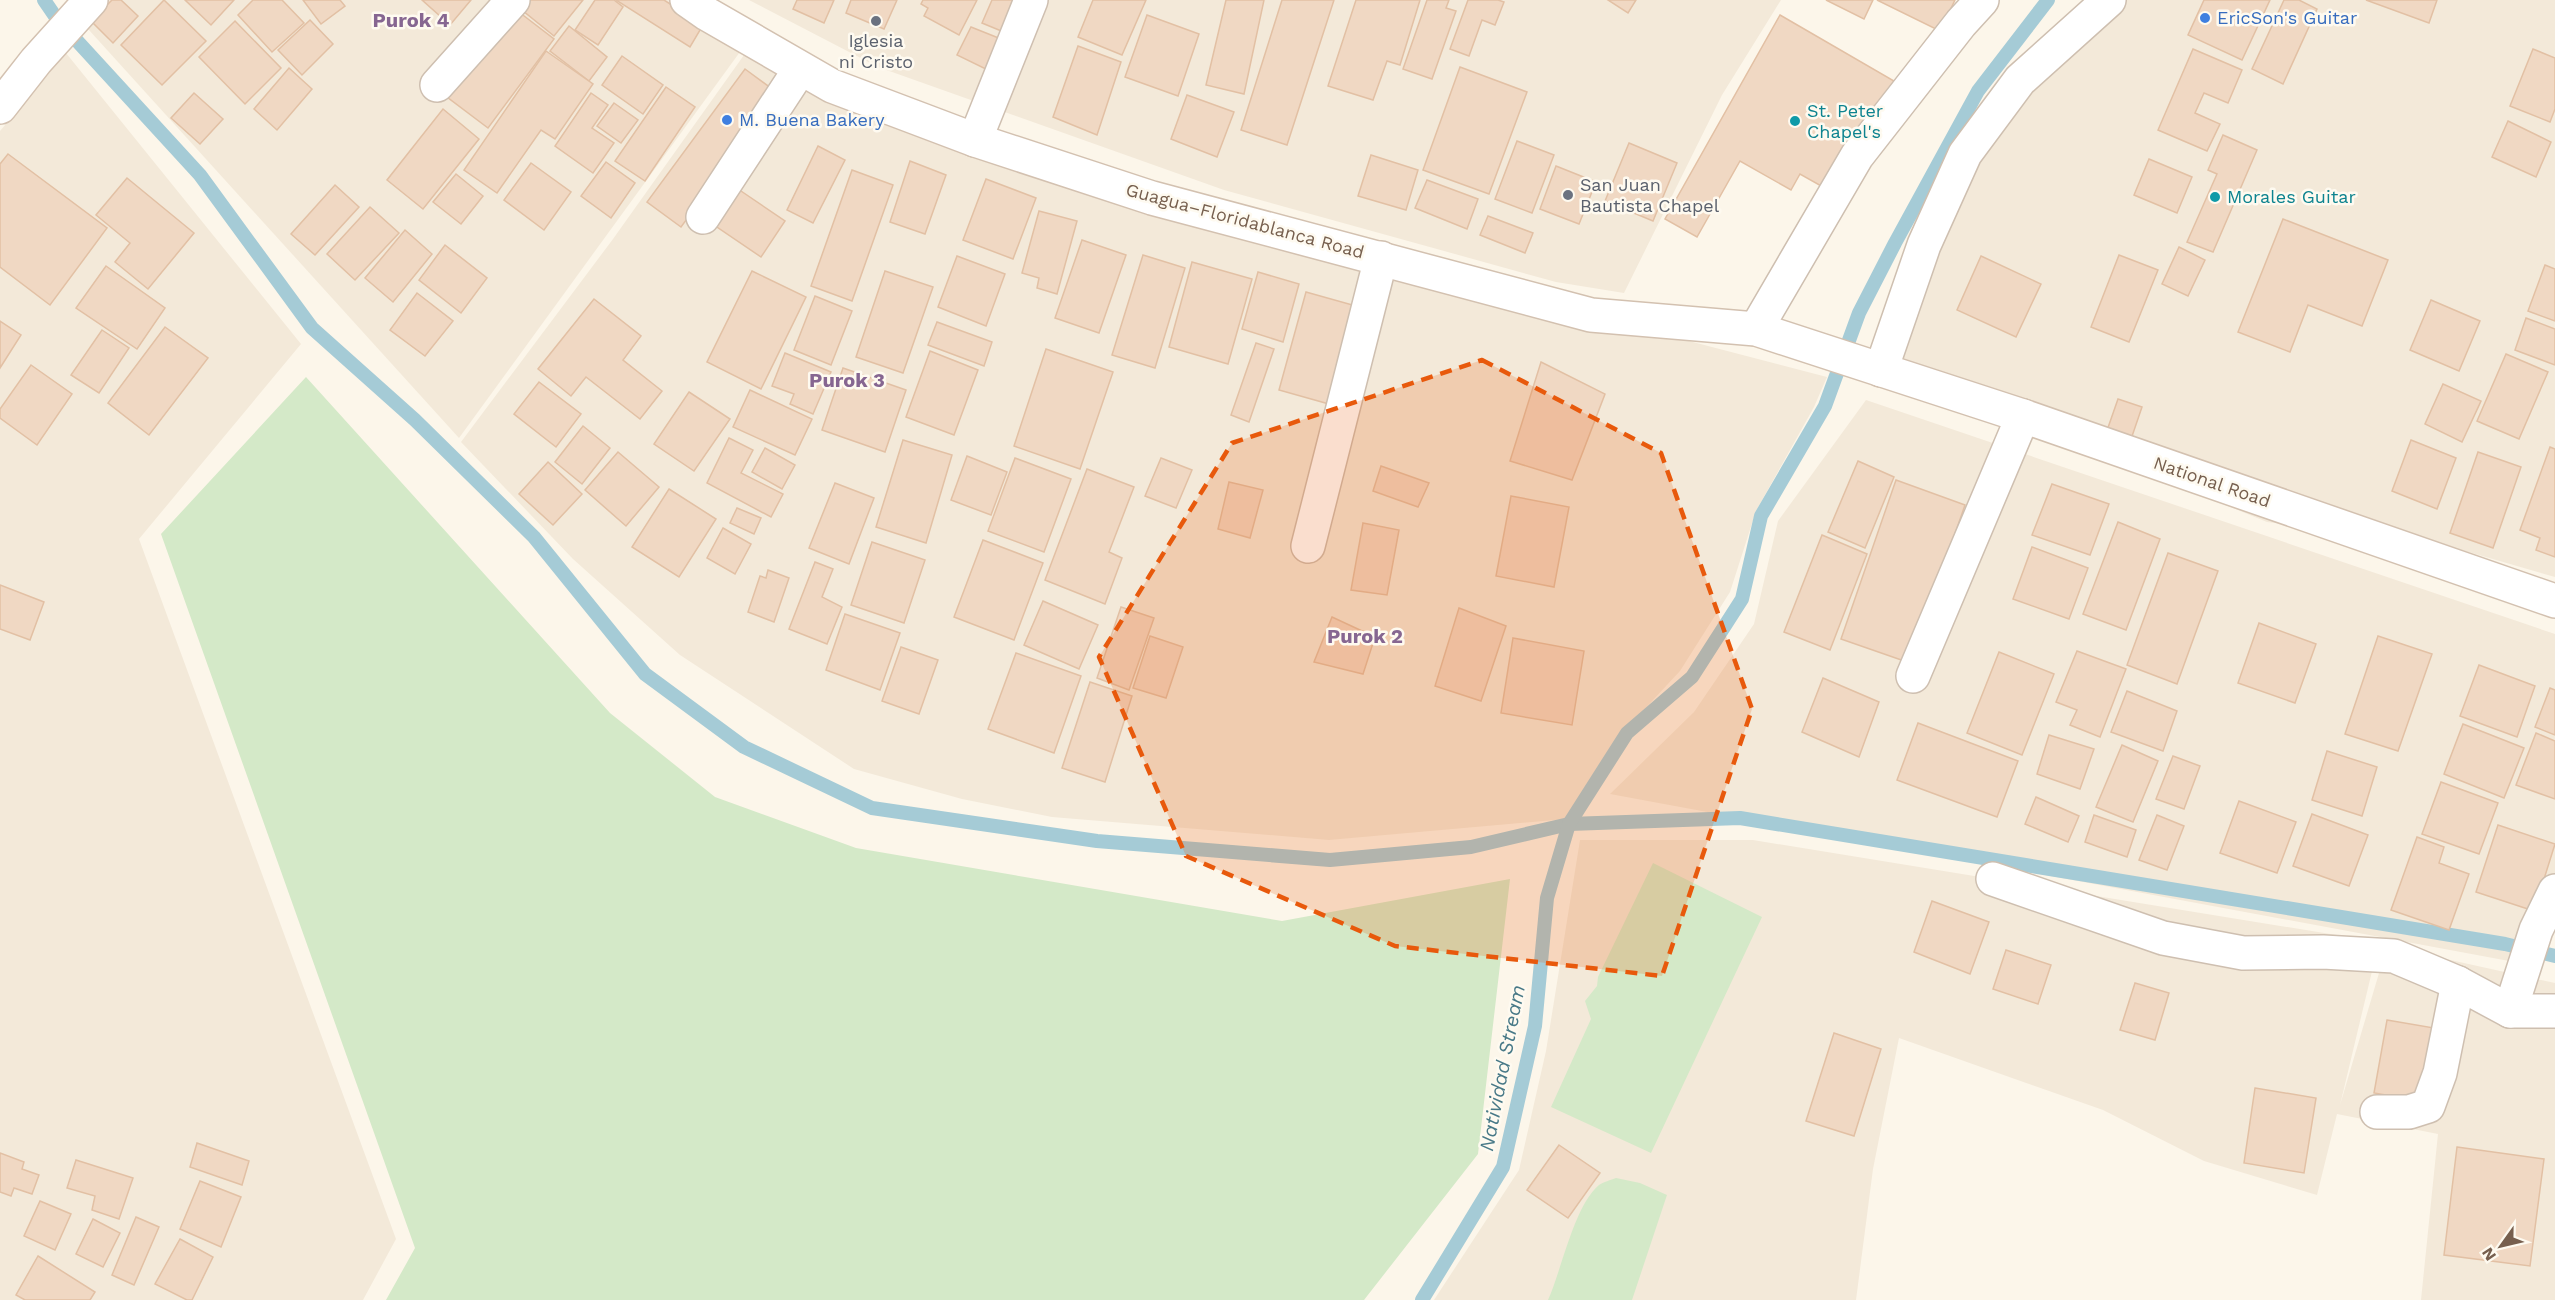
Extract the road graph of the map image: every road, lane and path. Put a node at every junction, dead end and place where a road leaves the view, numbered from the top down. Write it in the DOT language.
graph roads {
  1 [pos="91,0"];
  2 [pos="513,0"];
  3 [pos="687,0"];
  4 [pos="1031,0"];
  5 [pos="1982,0"];
  6 [pos="2109,0"];
  7 [pos="800,69"];
  8 [pos="437,86"];
  9 [pos="0,107"];
  10 [pos="975,140"];
  11 [pos="704,217"];
  12 [pos="1381,258"];
  13 [pos="1756,329"];
  14 [pos="1874,368"];
  15 [pos="2023,416"];
  16 [pos="1308,546"];
  17 [pos="2555,601"];
  18 [pos="1913,676"];
  19 [pos="1993,879"];
  20 [pos="2555,891"];
  21 [pos="2458,984"];
  22 [pos="2510,1011"];
  23 [pos="2555,1011"];
  24 [pos="2376,1112"];
  1 -- 9 [label="street"];
  2 -- 8 [label="street"];
  3 -- 7 [label="street, Guagua–Floridablanca Road"];
  4 -- 10 [label="street"];
  5 -- 13 [label="street"];
  6 -- 14 [label="street"];
  7 -- 10 [label="street, Guagua–Floridablanca Road"];
  7 -- 11 [label="street"];
  10 -- 12 [label="street, Guagua–Floridablanca Road"];
  12 -- 13 [label="street, Guagua–Floridablanca Road"];
  12 -- 16 [label="street"];
  13 -- 14 [label="street, Guagua–Floridablanca Road"];
  14 -- 15 [label="street, National Road"];
  15 -- 17 [label="street, National Road"];
  15 -- 18 [label="street"];
  19 -- 21 [label="street"];
  20 -- 22 [label="street"];
  21 -- 22 [label="street"];
  21 -- 24 [label="street"];
  22 -- 23 [label="street"];
}
